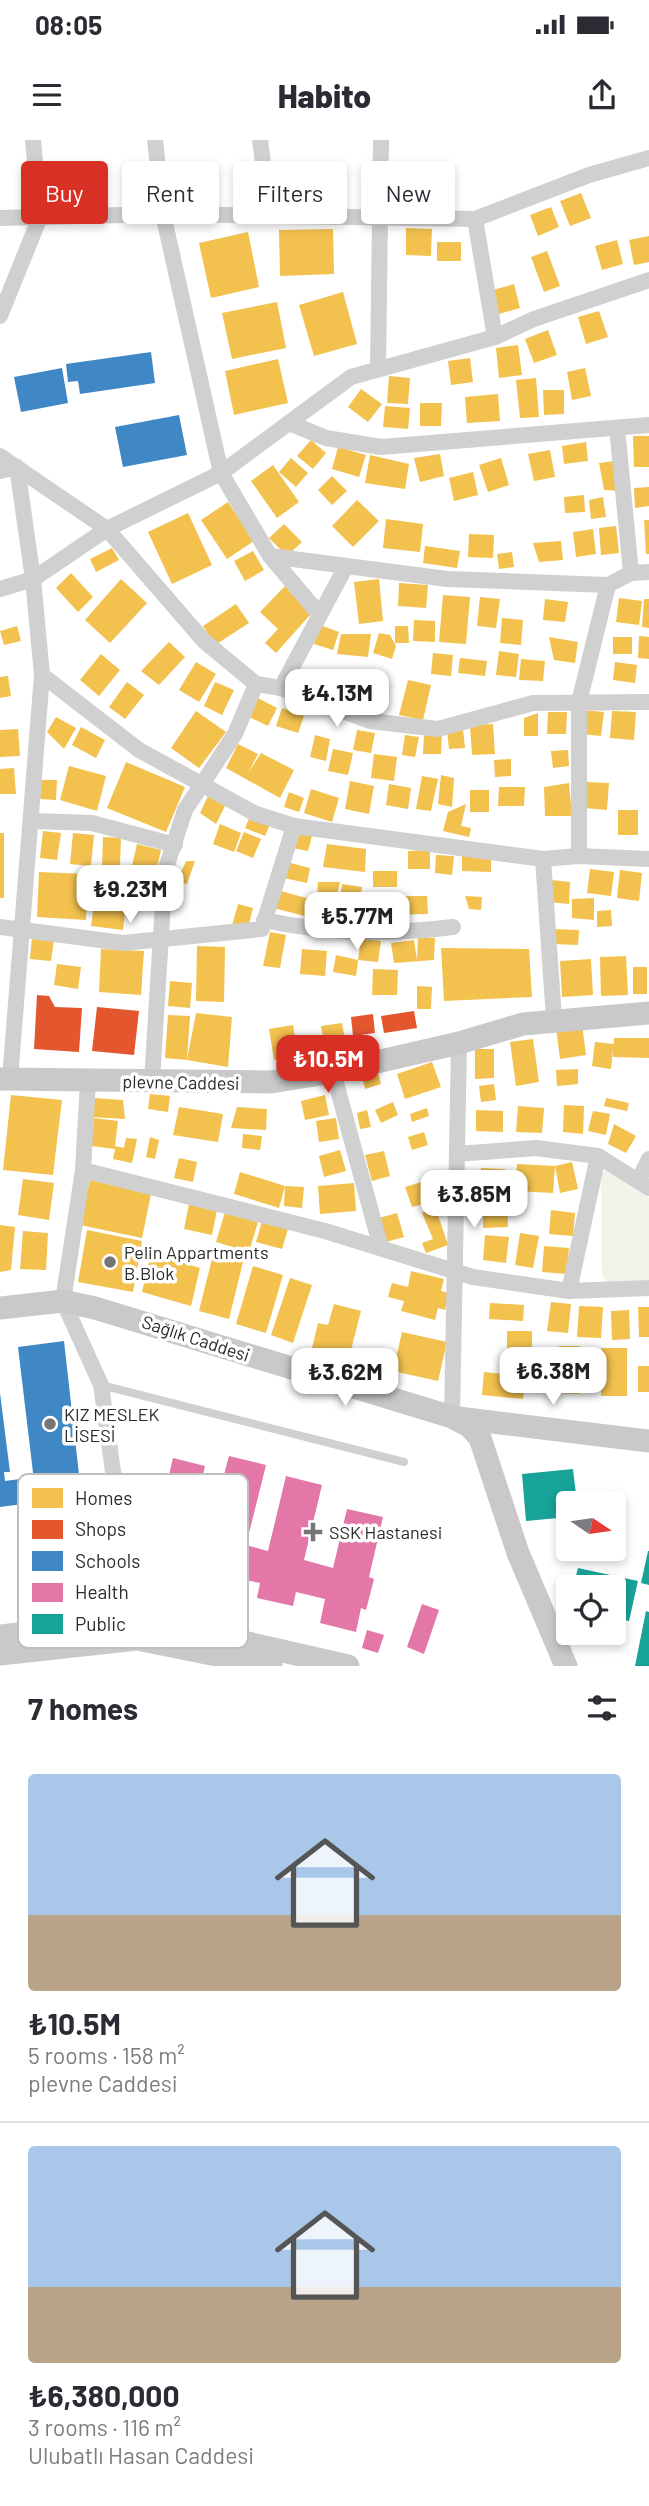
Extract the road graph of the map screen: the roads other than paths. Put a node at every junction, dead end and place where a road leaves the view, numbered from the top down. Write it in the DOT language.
graph roads {
  1 [pos="33,140"];
  2 [pos="155,140"];
  3 [pos="260,140"];
  4 [pos="381,140"];
  5 [pos="649,158"];
  6 [pos="35,161"];
  7 [pos="157,161"];
  8 [pos="263,161"];
  9 [pos="381,161"];
  10 [pos="21,217"];
  11 [pos="0,218"];
  12 [pos="455,219"];
  13 [pos="475,219"];
  14 [pos="37,224"];
  15 [pos="165,224"];
  16 [pos="381,224"];
  17 [pos="649,280"];
  18 [pos="0,316"];
  19 [pos="495,337"];
  20 [pos="378,369"];
  21 [pos="289,423"];
  22 [pos="649,425"];
  23 [pos="617,428"];
  24 [pos="0,456"];
  25 [pos="17,467"];
  26 [pos="0,471"];
  27 [pos="221,473"];
  28 [pos="107,529"];
  29 [pos="270,556"];
  30 [pos="345,568"];
  31 [pos="649,572"];
  32 [pos="631,573"];
  33 [pos="33,579"];
  34 [pos="608,585"];
  35 [pos="0,589"];
  36 [pos="320,615"];
  37 [pos="42,675"];
  38 [pos="256,684"];
  39 [pos="281,688"];
  40 [pos="579,702"];
  41 [pos="649,702"];
  42 [pos="204,784"];
  43 [pos="33,821"];
  44 [pos="294,826"];
  45 [pos="175,845"];
  46 [pos="579,856"];
  47 [pos="543,859"];
  48 [pos="649,859"];
  49 [pos="264,920"];
  50 [pos="0,927"];
  51 [pos="453,927"];
  52 [pos="22,928"];
  53 [pos="160,942"];
  54 [pos="649,1013"];
  55 [pos="554,1019"];
  56 [pos="459,1042"];
  57 [pos="333,1072"];
  58 [pos="5,1079"];
  59 [pos="152,1080"];
  60 [pos="88,1081"];
  61 [pos="457,1154"];
  62 [pos="598,1156"];
  63 [pos="649,1158"];
  64 [pos="83,1170"];
  65 [pos="643,1184"];
  66 [pos="381,1248"];
  67 [pos="455,1270"];
  68 [pos="649,1288"];
  69 [pos="569,1291"];
  70 [pos="63,1301"];
  71 [pos="0,1308"];
  72 [pos="101,1385"];
  73 [pos="452,1417"];
  74 [pos="649,1441"];
  75 [pos="404,1461"];
  76 [pos="113,1474"];
  77 [pos="18,1635"];
  78 [pos="0,1636"];
  79 [pos="248,1642"];
  80 [pos="32,1648"];
  81 [pos="205,1648"];
  82 [pos="0,1654"];
  83 [pos="562,1663"];
  84 [pos="271,1666"];
  85 [pos="348,1666"];
  1 -- 6 [label="street"];
  2 -- 7 [label="street"];
  3 -- 8 [label="street"];
  4 -- 9 [label="street"];
  5 -- 13 [label="street"];
  10 -- 11 [label="street"];
  12 -- 13 [label="street"];
  13 -- 19 [label="street"];
  14 -- 18 [label="street"];
  15 -- 27 [label="street"];
  16 -- 20 [label="street"];
  17 -- 19 [label="street"];
  19 -- 20 [label="street"];
  20 -- 21 [label="street"];
  21 -- 23 [label="street"];
  21 -- 27 [label="street"];
  22 -- 23 [label="street"];
  23 -- 32 [label="street"];
  24 -- 25 [label="street"];
  25 -- 26 [label="street"];
  25 -- 28 [label="street"];
  25 -- 33 [label="street"];
  27 -- 28 [label="street"];
  27 -- 29 [label="street"];
  28 -- 33 [label="street"];
  28 -- 38 [label="street"];
  29 -- 30 [label="street"];
  29 -- 36 [label="street"];
  30 -- 34 [label="street"];
  30 -- 36 [label="street"];
  31 -- 32 [label="street"];
  32 -- 34 [label="street"];
  33 -- 35 [label="street"];
  33 -- 37 [label="street"];
  34 -- 40 [label="street"];
  36 -- 39 [label="street"];
  37 -- 42 [label="street"];
  37 -- 43 [label="street"];
  38 -- 39 [label="street"];
  38 -- 42 [label="street"];
  39 -- 40 [label="street"];
  40 -- 41 [label="street"];
  40 -- 46 [label="street"];
  42 -- 44 [label="street"];
  42 -- 45 [label="street"];
  43 -- 45 [label="street"];
  43 -- 52 [label="street"];
  44 -- 47 [label="street"];
  44 -- 49 [label="street"];
  45 -- 53 [label="street"];
  46 -- 47 [label="street"];
  46 -- 48 [label="street"];
  47 -- 55 [label="street"];
  49 -- 51 [label="street"];
  49 -- 53 [label="street"];
  50 -- 52 [label="street"];
  52 -- 53 [label="street"];
  52 -- 58 [label="street"];
  53 -- 59 [label="street"];
  54 -- 55 [label="street, plevne Caddesi"];
  55 -- 56 [label="street, plevne Caddesi"];
  56 -- 57 [label="street, plevne Caddesi"];
  56 -- 61 [label="street"];
  57 -- 59 [label="street, plevne Caddesi"];
  57 -- 66 [label="street"];
  58 -- 60 [label="street, plevne Caddesi"];
  59 -- 60 [label="street, plevne Caddesi"];
  60 -- 64 [label="street"];
  61 -- 62 [label="street"];
  61 -- 67 [label="street"];
  62 -- 65 [label="street"];
  62 -- 69 [label="street"];
  63 -- 65 [label="street"];
  64 -- 66 [label="street"];
  64 -- 70 [label="street"];
  66 -- 67 [label="street"];
  67 -- 69 [label="street"];
  67 -- 73 [label="street"];
  68 -- 69 [label="street"];
  70 -- 71 [label="street, Sağlık Caddesi"];
  70 -- 72 [label="street"];
  70 -- 73 [label="street, Sağlık Caddesi"];
  72 -- 75 [label="lane"];
  72 -- 76 [label="street"];
  73 -- 74 [label="street"];
  73 -- 83 [label="street, Sağlık Caddesi"];
  77 -- 78 [label="street"];
  79 -- 85 [label="street"];
  80 -- 82 [label="street"];
  81 -- 84 [label="street"];
}
